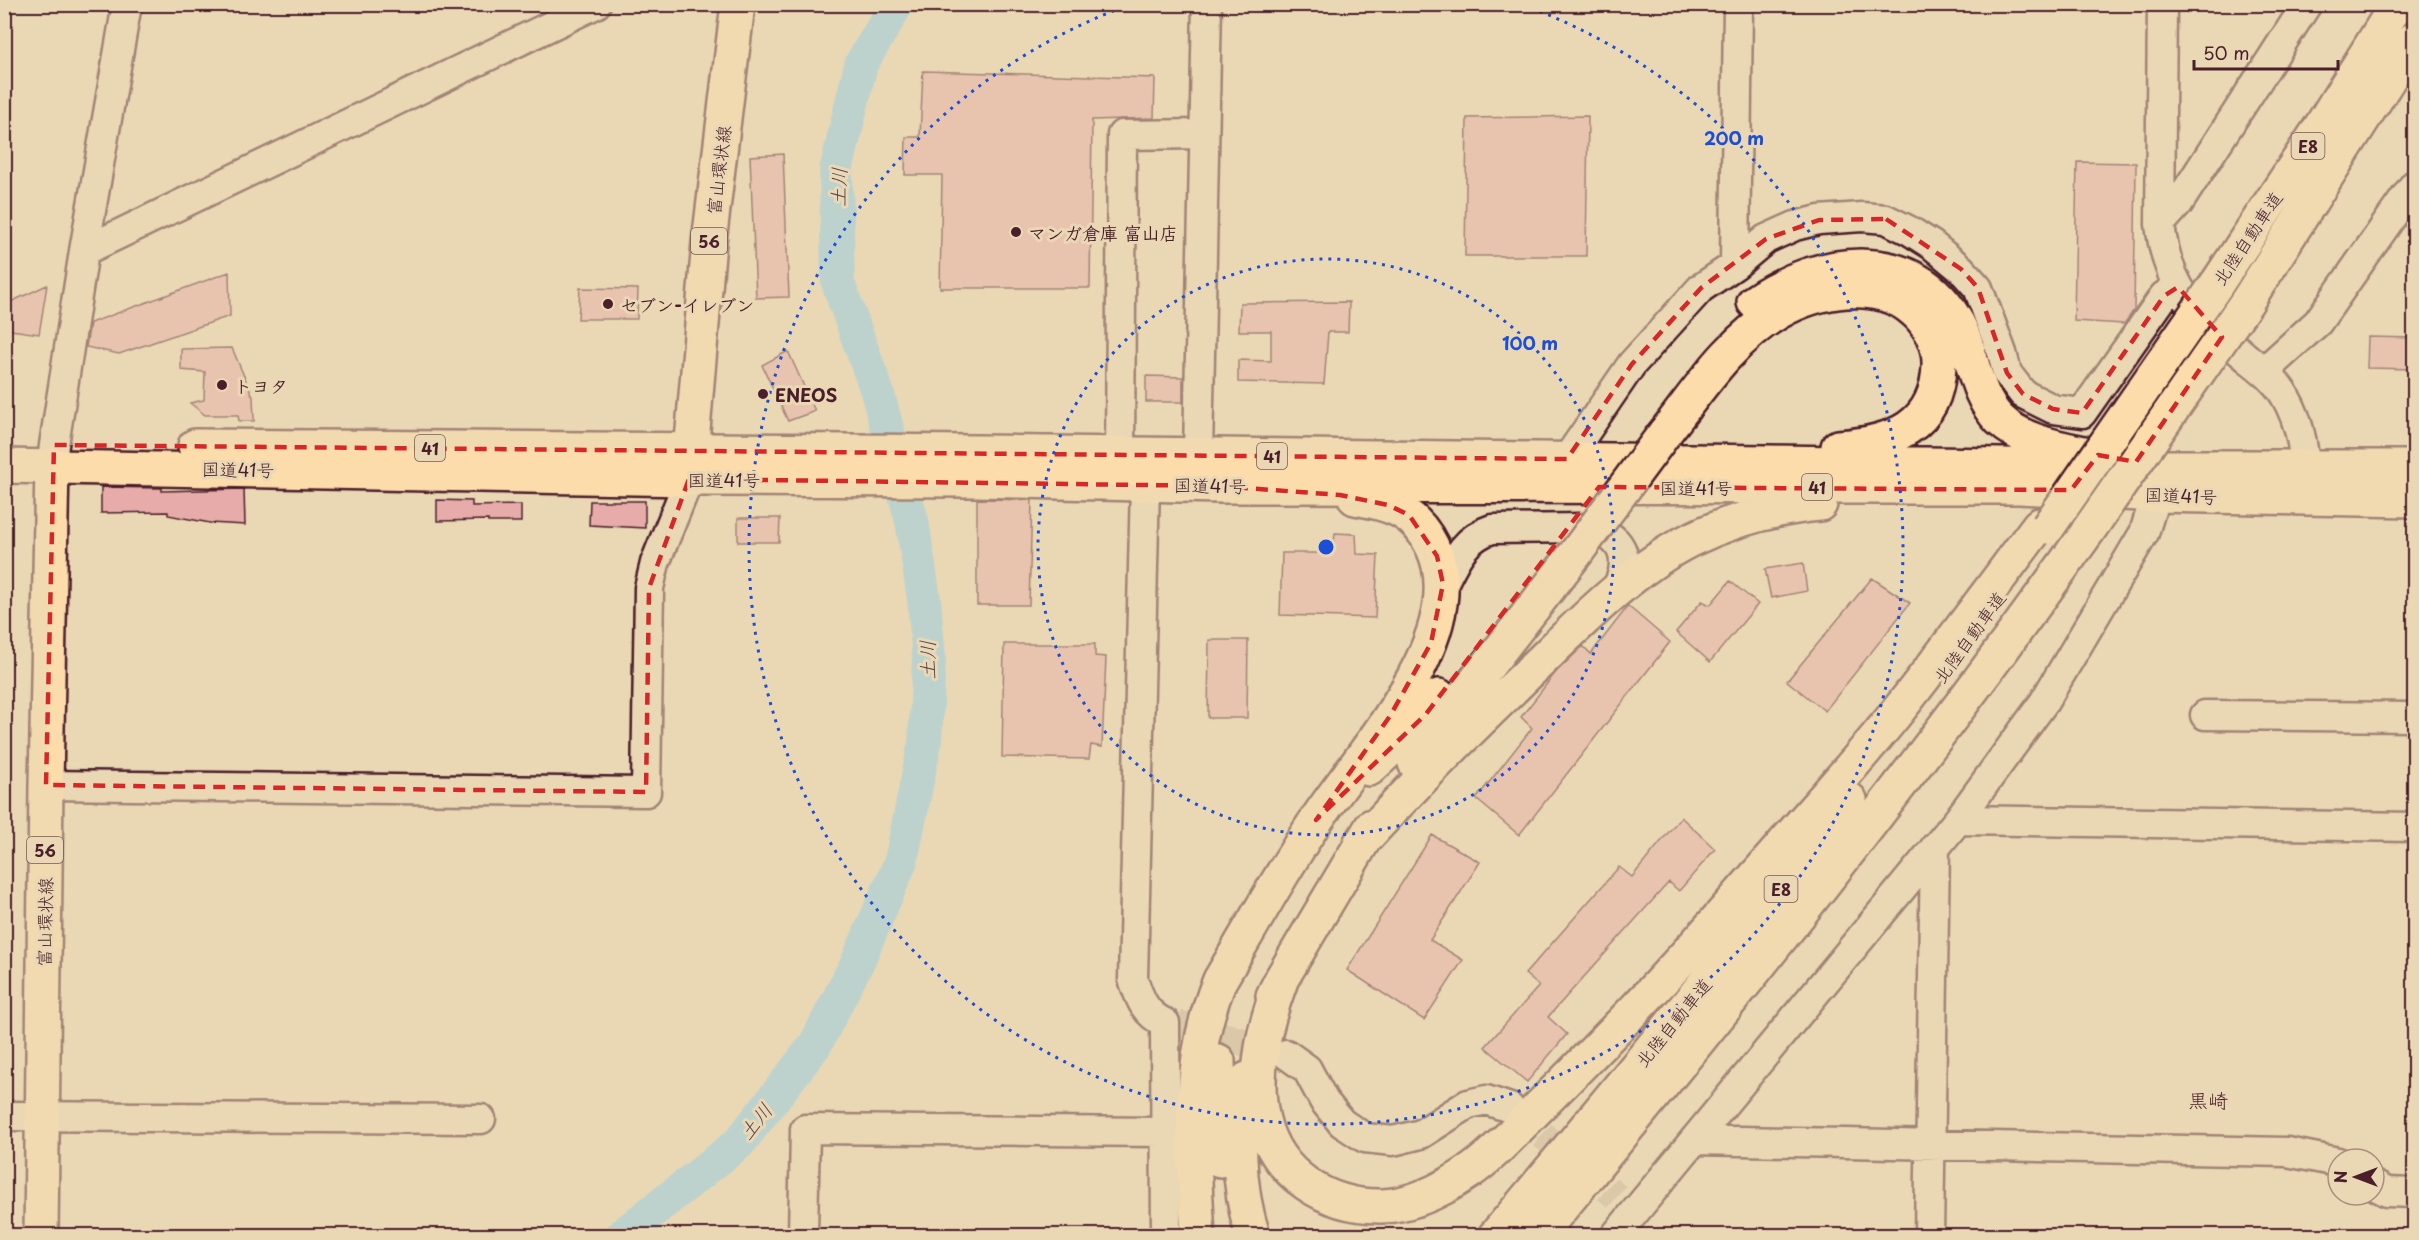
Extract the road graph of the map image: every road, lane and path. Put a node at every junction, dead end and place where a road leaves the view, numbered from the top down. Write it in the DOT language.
graph roads {
  1 [pos="127,4"];
  2 [pos="596,4"];
  3 [pos="738,4"];
  4 [pos="1207,4"];
  5 [pos="1738,4"];
  6 [pos="2162,4"];
  7 [pos="2307,4"];
  8 [pos="2397,4"];
  9 [pos="2415,39"];
  10 [pos="1204,134"];
  11 [pos="2415,185"];
  12 [pos="2160,224"];
  13 [pos="84,251"];
  14 [pos="1735,265"];
  15 [pos="2178,287"];
  16 [pos="2264,371"];
  17 [pos="1652,434"];
  18 [pos="4,444"];
  19 [pos="1120,454"];
  20 [pos="53,455"];
  21 [pos="1198,455"];
  22 [pos="1567,459"];
  23 [pos="690,465"];
  24 [pos="4,466"];
  25 [pos="977,466"];
  26 [pos="2306,466"];
  27 [pos="2415,467"];
  28 [pos="2160,481"];
  29 [pos="1145,484"];
  30 [pos="1219,486"];
  31 [pos="2020,487"];
  32 [pos="2306,499"];
  33 [pos="2415,500"];
  34 [pos="2044,526"];
  35 [pos="1564,551"];
  36 [pos="1443,584"];
  37 [pos="1610,598"];
  38 [pos="2205,714"];
  39 [pos="2415,717"];
  40 [pos="45,785"];
  41 [pos="1316,820"];
  42 [pos="1958,820"];
  43 [pos="2415,827"];
  44 [pos="1360,844"];
  45 [pos="1935,847"];
  46 [pos="1234,956"];
  47 [pos="1282,978"];
  48 [pos="1286,1054"];
  49 [pos="1651,1101"];
  50 [pos="1510,1108"];
  51 [pos="4,1116"];
  52 [pos="42,1117"];
  53 [pos="481,1119"];
  54 [pos="1165,1132"];
  55 [pos="1694,1140"];
  56 [pos="1931,1144"];
  57 [pos="2326,1160"];
  58 [pos="2386,1191"];
  59 [pos="2415,1193"];
  60 [pos="41,1236"];
  61 [pos="803,1236"];
  62 [pos="1166,1236"];
  63 [pos="1198,1236"];
  64 [pos="1232,1236"];
  65 [pos="1253,1236"];
  66 [pos="1495,1236"];
  67 [pos="1538,1236"];
  68 [pos="1546,1236"];
  69 [pos="1615,1236"];
  70 [pos="1929,1236"];
  1 -- 13 [label="street"];
  2 -- 13 [label="street"];
  3 -- 23 [label="main road, 富山環状線 / 56"];
  4 -- 10 [label="street"];
  5 -- 14 [label="street"];
  6 -- 12 [label="street"];
  7 -- 12 [label="street"];
  8 -- 34 [label="main road, 北陸自動車道 / E8, bridge"];
  9 -- 49 [label="main road, 北陸自動車道 / E8, bridge"];
  10 -- 19 [label="street"];
  10 -- 21 [label="street"];
  11 -- 16 [label="street"];
  12 -- 15 [label="street"];
  13 -- 20 [label="street"];
  14 -- 15 [label="street"];
  14 -- 22 [label="street"];
  15 -- 16 [label="street"];
  16 -- 26 [label="street"];
  17 -- 22 [label="main road"];
  17 -- 28 [label="main road"];
  17 -- 35 [label="main road, bridge"];
  18 -- 20 [label="main road, 国道41号 / 41"];
  19 -- 21 [label="main road, 国道41号 / 41"];
  19 -- 25 [label="main road, 国道41号 / 41"];
  20 -- 23 [label="main road, 国道41号 / 41"];
  20 -- 24 [label="main road, 国道41号 / 41"];
  20 -- 40 [label="main road, 富山環状線 / 56"];
  21 -- 22 [label="main road, 国道41号 / 41"];
  22 -- 28 [label="main road, 国道41号 / 41"];
  23 -- 25 [label="main road, 国道41号 / 41"];
  23 -- 40 [label="street"];
  25 -- 29 [label="main road, 国道41号 / 41"];
  26 -- 27 [label="main road, 国道41号 / 41"];
  26 -- 28 [label="main road, 国道41号 / 41"];
  26 -- 32 [label="street"];
  28 -- 31 [label="main road, 国道41号 / 41"];
  28 -- 32 [label="main road, 国道41号 / 41"];
  28 -- 42 [label="street"];
  29 -- 30 [label="main road, 国道41号 / 41"];
  29 -- 54 [label="street"];
  30 -- 31 [label="main road, 国道41号 / 41"];
  30 -- 36 [label="main road"];
  31 -- 37 [label="main road"];
  32 -- 33 [label="main road, 国道41号 / 41"];
  34 -- 47 [label="main road"];
  34 -- 66 [label="main road, 北陸自動車道 / E8"];
  35 -- 41 [label="main road"];
  35 -- 44 [label="main road"];
  36 -- 37 [label="street"];
  36 -- 41 [label="main road"];
  37 -- 44 [label="main road"];
  38 -- 39 [label="street"];
  40 -- 52 [label="main road, 富山環状線 / 56"];
  41 -- 46 [label="main road"];
  42 -- 43 [label="street"];
  42 -- 45 [label="street"];
  44 -- 47 [label="main road"];
  45 -- 55 [label="street"];
  45 -- 56 [label="street"];
  46 -- 63 [label="main road"];
  46 -- 64 [label="main road"];
  47 -- 65 [label="main road"];
  48 -- 50 [label="street"];
  49 -- 67 [label="main road, 北陸自動車道 / E8"];
  49 -- 68 [label="main road"];
  51 -- 52 [label="street"];
  52 -- 53 [label="street"];
  52 -- 60 [label="main road, 富山環状線 / 56"];
  54 -- 61 [label="street"];
  54 -- 62 [label="street"];
  55 -- 56 [label="street"];
  55 -- 69 [label="street"];
  56 -- 57 [label="street"];
  56 -- 70 [label="street"];
  58 -- 59 [label="street"];
}
